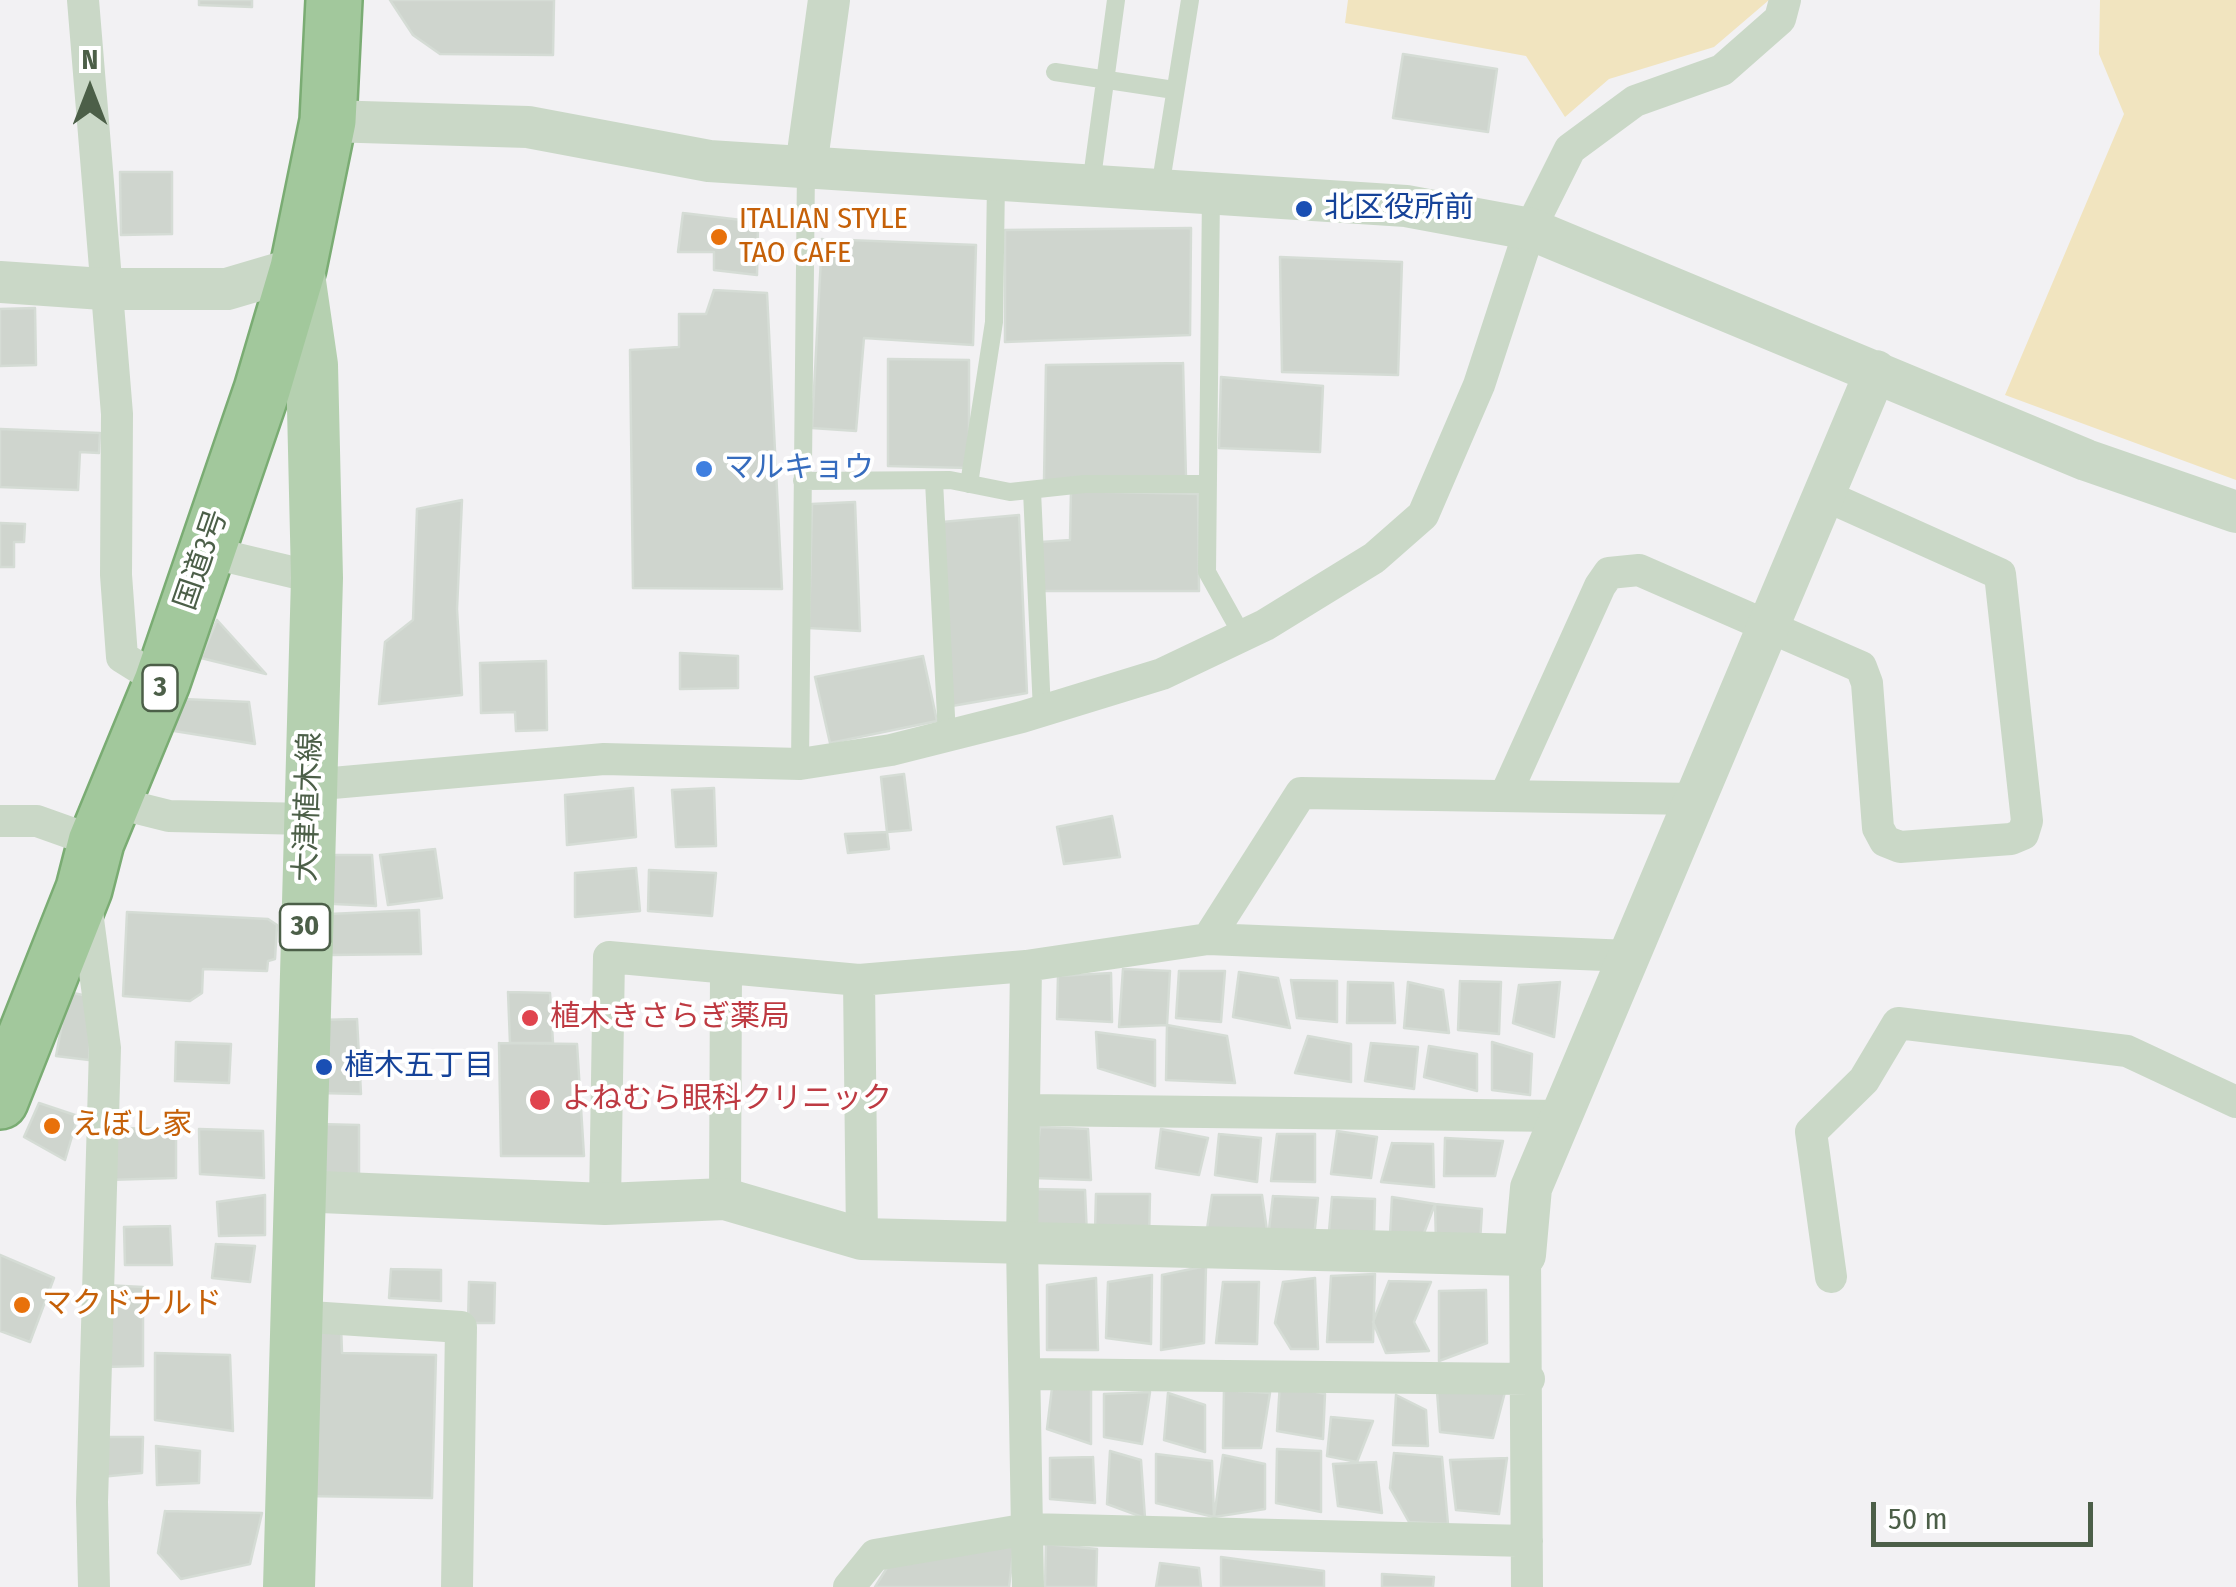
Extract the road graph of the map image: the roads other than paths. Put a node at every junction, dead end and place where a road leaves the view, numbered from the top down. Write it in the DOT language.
graph roads {
  1 [pos="83,0"];
  2 [pos="334,0"];
  3 [pos="828,0"];
  4 [pos="1116,0"];
  5 [pos="1190,0"];
  6 [pos="1785,0"];
  7 [pos="1056,72"];
  8 [pos="1104,80"];
  9 [pos="1174,90"];
  10 [pos="328,120"];
  11 [pos="806,166"];
  12 [pos="996,179"];
  13 [pos="1091,185"];
  14 [pos="1160,188"];
  15 [pos="1211,192"];
  16 [pos="1530,230"];
  17 [pos="298,268"];
  18 [pos="0,282"];
  19 [pos="103,289"];
  20 [pos="1876,372"];
  21 [pos="802,481"];
  22 [pos="934,481"];
  23 [pos="968,484"];
  24 [pos="1208,484"];
  25 [pos="1032,491"];
  26 [pos="1824,494"];
  27 [pos="2236,512"];
  28 [pos="204,551"];
  29 [pos="318,578"];
  30 [pos="1769,626"];
  31 [pos="1242,635"];
  32 [pos="162,682"];
  33 [pos="1042,711"];
  34 [pos="947,736"];
  35 [pos="800,764"];
  36 [pos="1505,796"];
  37 [pos="1696,799"];
  38 [pos="309,802"];
  39 [pos="0,821"];
  40 [pos="98,845"];
  41 [pos="1208,939"];
  42 [pos="1630,956"];
  43 [pos="1026,966"];
  44 [pos="726,968"];
  45 [pos="859,980"];
  46 [pos="0,1101"];
  47 [pos="2236,1102"];
  48 [pos="1026,1110"];
  49 [pos="1563,1116"];
  50 [pos="297,1191"];
  51 [pos="725,1199"];
  52 [pos="606,1204"];
  53 [pos="862,1239"];
  54 [pos="1022,1245"];
  55 [pos="1525,1255"];
  56 [pos="1831,1277"];
  57 [pos="294,1316"];
  58 [pos="1027,1374"];
  59 [pos="1529,1379"];
  60 [pos="1028,1529"];
  61 [pos="1528,1540"];
  62 [pos="94,1587"];
  63 [pos="289,1587"];
  64 [pos="458,1587"];
  65 [pos="849,1587"];
  66 [pos="1028,1587"];
  67 [pos="1527,1587"];
  1 -- 19 [label="street"];
  2 -- 10 [label="highway, 国道3号 / 3"];
  3 -- 11 [label="street"];
  4 -- 8 [label="lane"];
  5 -- 9 [label="lane"];
  6 -- 16 [label="street"];
  7 -- 8 [label="lane"];
  8 -- 9 [label="lane"];
  8 -- 13 [label="lane"];
  9 -- 14 [label="lane"];
  10 -- 11 [label="street"];
  10 -- 17 [label="highway, 国道3号 / 3"];
  11 -- 12 [label="street"];
  11 -- 21 [label="lane"];
  12 -- 13 [label="street"];
  12 -- 23 [label="lane"];
  13 -- 14 [label="street"];
  14 -- 15 [label="street"];
  15 -- 16 [label="street"];
  15 -- 24 [label="lane"];
  16 -- 20 [label="street"];
  16 -- 31 [label="street"];
  17 -- 19 [label="street"];
  17 -- 28 [label="highway, 国道3号 / 3"];
  17 -- 29 [label="main road, 大津植木線 / 30"];
  18 -- 19 [label="street"];
  19 -- 32 [label="street"];
  20 -- 26 [label="street"];
  20 -- 27 [label="street"];
  21 -- 22 [label="lane"];
  21 -- 35 [label="lane"];
  22 -- 23 [label="lane"];
  22 -- 34 [label="lane"];
  23 -- 25 [label="lane"];
  24 -- 25 [label="lane"];
  24 -- 31 [label="lane"];
  25 -- 33 [label="lane"];
  26 -- 30 [label="street"];
  26 -- 30 [label="street"];
  28 -- 29 [label="street"];
  28 -- 32 [label="highway, 国道3号 / 3"];
  29 -- 38 [label="main road, 大津植木線 / 30"];
  30 -- 36 [label="street"];
  30 -- 37 [label="street"];
  31 -- 33 [label="street"];
  32 -- 40 [label="highway, 国道3号 / 3"];
  33 -- 34 [label="street"];
  34 -- 35 [label="street"];
  35 -- 38 [label="street"];
  36 -- 37 [label="street"];
  36 -- 41 [label="street"];
  37 -- 42 [label="street"];
  38 -- 40 [label="street"];
  38 -- 50 [label="main road, 大津植木線 / 30"];
  39 -- 40 [label="street"];
  40 -- 46 [label="highway, 国道3号 / 3"];
  40 -- 62 [label="street"];
  41 -- 42 [label="street"];
  41 -- 43 [label="street"];
  42 -- 49 [label="street"];
  43 -- 45 [label="street"];
  43 -- 48 [label="street"];
  44 -- 45 [label="street"];
  44 -- 51 [label="street"];
  44 -- 52 [label="street"];
  45 -- 53 [label="street"];
  47 -- 56 [label="street"];
  48 -- 49 [label="street"];
  48 -- 54 [label="street"];
  49 -- 55 [label="street"];
  50 -- 52 [label="street"];
  50 -- 57 [label="main road, 大津植木線 / 30"];
  51 -- 52 [label="street"];
  51 -- 53 [label="street"];
  53 -- 54 [label="street"];
  54 -- 55 [label="street"];
  54 -- 58 [label="street"];
  55 -- 59 [label="street"];
  57 -- 63 [label="main road, 大津植木線 / 30"];
  57 -- 64 [label="street"];
  58 -- 59 [label="street"];
  58 -- 60 [label="street"];
  59 -- 61 [label="street"];
  60 -- 61 [label="street"];
  60 -- 65 [label="street"];
  60 -- 66 [label="street"];
  61 -- 67 [label="street"];
}
